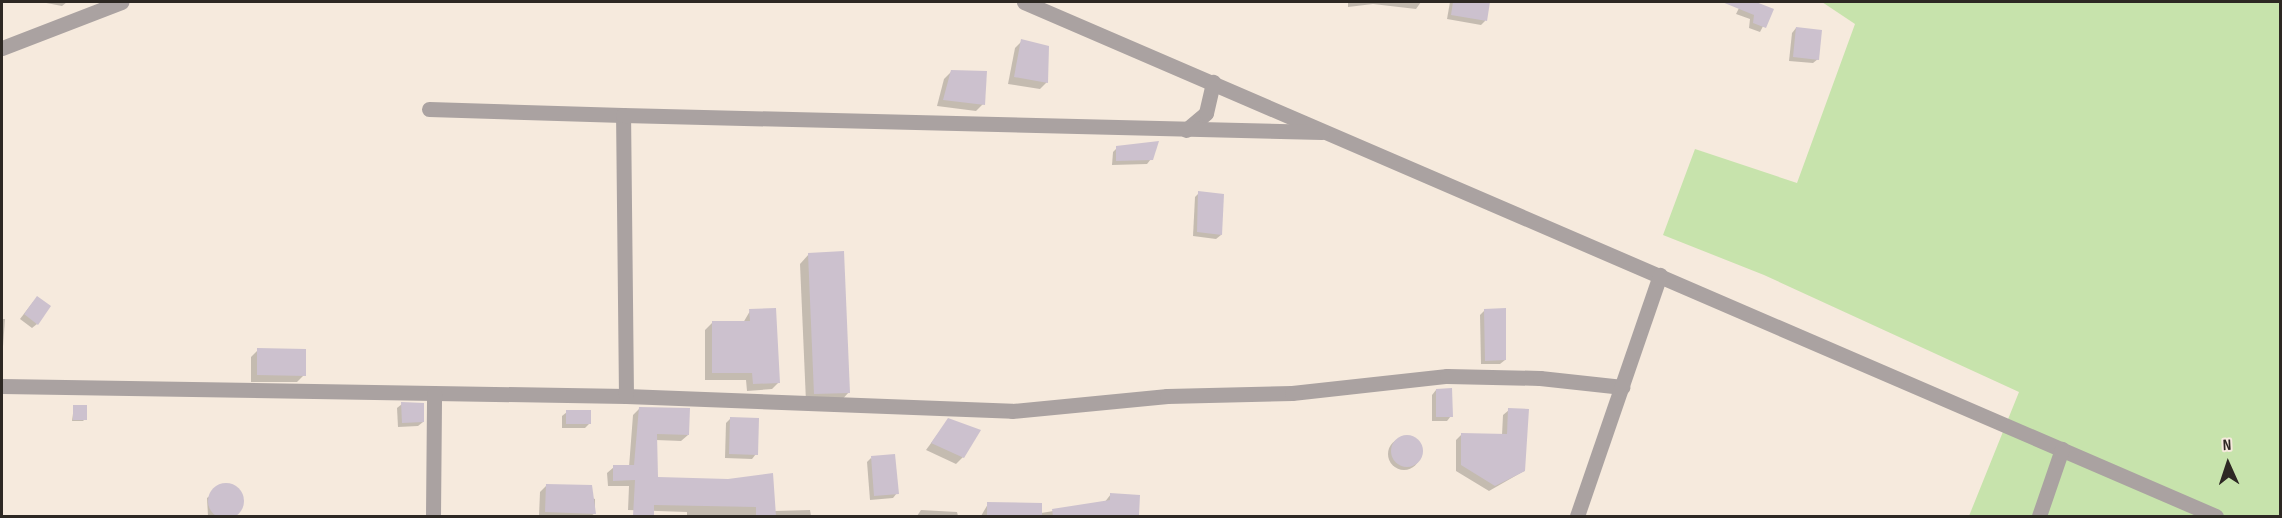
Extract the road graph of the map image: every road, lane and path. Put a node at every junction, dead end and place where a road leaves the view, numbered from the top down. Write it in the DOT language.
graph roads {
  1 [pos="121,2"];
  2 [pos="1024,2"];
  3 [pos="2,48"];
  4 [pos="1213,82"];
  5 [pos="429,109"];
  6 [pos="623,115"];
  7 [pos="1186,130"];
  8 [pos="1330,132"];
  9 [pos="1660,275"];
  10 [pos="2,386"];
  11 [pos="1623,387"];
  12 [pos="434,394"];
  13 [pos="626,396"];
  14 [pos="2062,449"];
  15 [pos="433,516"];
  16 [pos="1577,516"];
  17 [pos="2039,516"];
  18 [pos="2216,516"];
  1 -- 3 [label="street"];
  2 -- 4 [label="street"];
  4 -- 7 [label="street"];
  4 -- 8 [label="street"];
  5 -- 6 [label="street"];
  6 -- 7 [label="street"];
  6 -- 13 [label="street"];
  7 -- 8 [label="street"];
  8 -- 9 [label="street"];
  9 -- 11 [label="street"];
  9 -- 14 [label="street"];
  10 -- 12 [label="street"];
  11 -- 13 [label="street"];
  11 -- 16 [label="street"];
  12 -- 13 [label="street"];
  12 -- 15 [label="street"];
  14 -- 17 [label="street"];
  14 -- 18 [label="street"];
}
